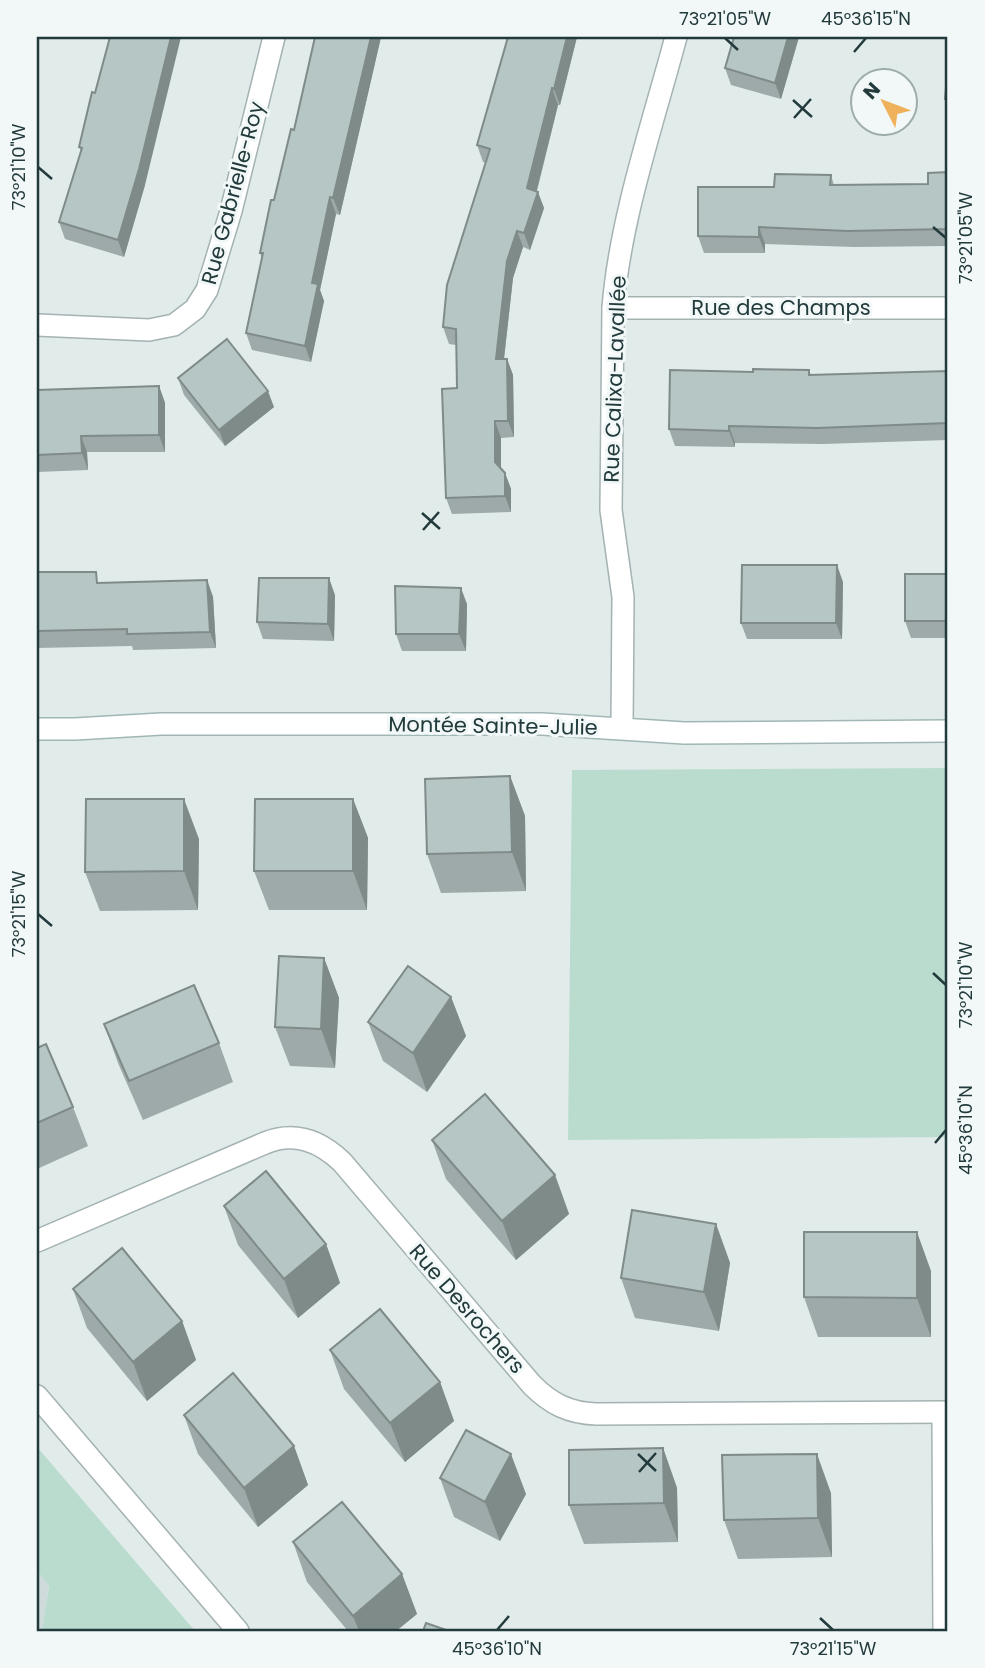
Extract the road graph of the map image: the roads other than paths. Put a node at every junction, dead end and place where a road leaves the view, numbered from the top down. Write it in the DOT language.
graph roads {
  1 [pos="274,37"];
  2 [pos="676,37"];
  3 [pos="613,308"];
  4 [pos="948,308"];
  5 [pos="37,325"];
  6 [pos="622,728"];
  7 [pos="37,729"];
  8 [pos="948,731"];
  9 [pos="37,1241"];
  10 [pos="37,1396"];
  11 [pos="946,1412"];
  12 [pos="238,1631"];
  13 [pos="944,1631"];
  1 -- 5 [label="street, Rue Gabrielle-Roy"];
  2 -- 3 [label="street, Rue Calixa-Lavallée"];
  3 -- 4 [label="street, Rue des Champs"];
  3 -- 6 [label="street, Rue Calixa-Lavallée"];
  6 -- 7 [label="street, Montée Sainte-Julie"];
  6 -- 8 [label="street, Montée Sainte-Julie"];
  9 -- 11 [label="street, Rue Desrochers"];
  10 -- 12 [label="street"];
  11 -- 13 [label="street"];
}
